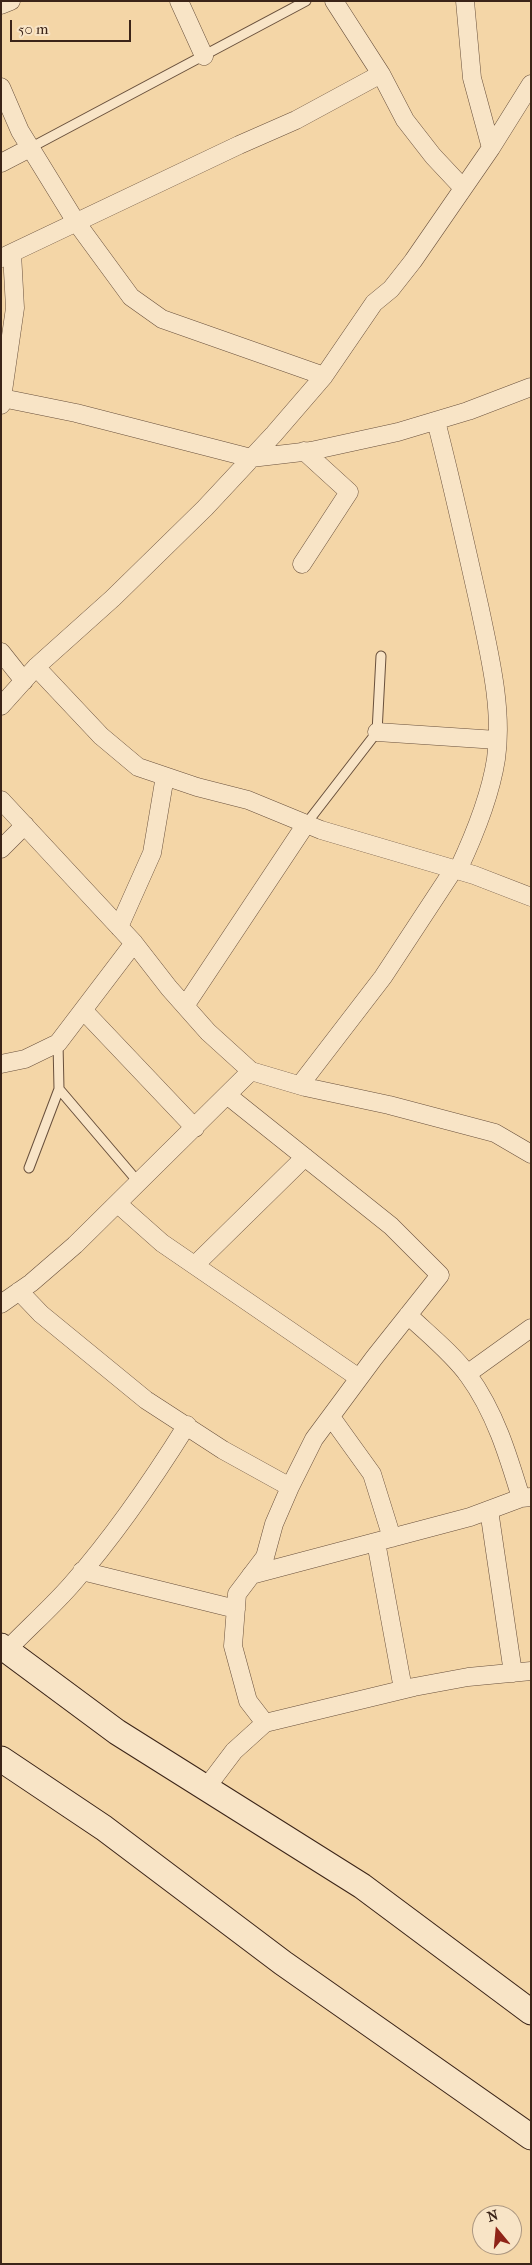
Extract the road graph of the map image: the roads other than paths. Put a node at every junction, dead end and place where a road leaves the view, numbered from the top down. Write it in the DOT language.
graph roads {
  1 [pos="12,1"];
  2 [pos="179,1"];
  3 [pos="306,1"];
  4 [pos="334,1"];
  5 [pos="465,1"];
  6 [pos="1,5"];
  7 [pos="204,56"];
  8 [pos="381,74"];
  9 [pos="531,84"];
  10 [pos="1,87"];
  11 [pos="30,148"];
  12 [pos="491,148"];
  13 [pos="1,163"];
  14 [pos="463,188"];
  15 [pos="76,222"];
  16 [pos="7,256"];
  17 [pos="324,376"];
  18 [pos="531,387"];
  19 [pos="2,402"];
  20 [pos="436,420"];
  21 [pos="304,451"];
  22 [pos="251,458"];
  23 [pos="302,564"];
  24 [pos="1,652"];
  25 [pos="381,656"];
  26 [pos="36,667"];
  27 [pos="24,681"];
  28 [pos="1,706"];
  29 [pos="377,732"];
  30 [pos="497,740"];
  31 [pos="165,776"];
  32 [pos="1,800"];
  33 [pos="306,824"];
  34 [pos="26,825"];
  35 [pos="1,849"];
  36 [pos="456,870"];
  37 [pos="531,897"];
  38 [pos="119,927"];
  39 [pos="134,943"];
  40 [pos="185,1006"];
  41 [pos="82,1010"];
  42 [pos="58,1043"];
  43 [pos="1,1064"];
  44 [pos="251,1071"];
  45 [pos="300,1085"];
  46 [pos="58,1089"];
  47 [pos="227,1095"];
  48 [pos="195,1128"];
  49 [pos="531,1154"];
  50 [pos="305,1157"];
  51 [pos="29,1168"];
  52 [pos="139,1183"];
  53 [pos="118,1204"];
  54 [pos="195,1265"];
  55 [pos="19,1291"];
  56 [pos="1,1304"];
  57 [pos="408,1315"];
  58 [pos="531,1328"];
  59 [pos="467,1374"];
  60 [pos="359,1378"];
  61 [pos="331,1416"];
  62 [pos="187,1426"];
  63 [pos="290,1487"];
  64 [pos="526,1498"];
  65 [pos="489,1510"];
  66 [pos="384,1540"];
  67 [pos="82,1571"];
  68 [pos="251,1575"];
  69 [pos="236,1609"];
  70 [pos="4,1648"];
  71 [pos="522,1672"];
  72 [pos="403,1689"];
  73 [pos="265,1723"];
  74 [pos="1,1759"];
  75 [pos="206,1788"];
  76 [pos="531,2012"];
  77 [pos="531,2137"];
  1 -- 6 [label="street"];
  2 -- 7 [label="street"];
  3 -- 7 [label="lane"];
  4 -- 8 [label="street"];
  5 -- 12 [label="street"];
  7 -- 11 [label="lane"];
  8 -- 14 [label="street"];
  8 -- 15 [label="street"];
  9 -- 12 [label="street"];
  10 -- 11 [label="street"];
  11 -- 13 [label="street"];
  11 -- 15 [label="street"];
  12 -- 14 [label="street"];
  14 -- 17 [label="street"];
  15 -- 16 [label="street"];
  15 -- 17 [label="street"];
  16 -- 19 [label="street"];
  17 -- 22 [label="street"];
  18 -- 20 [label="street"];
  19 -- 22 [label="street"];
  20 -- 21 [label="street"];
  20 -- 30 [label="street"];
  21 -- 22 [label="street"];
  21 -- 23 [label="street"];
  22 -- 26 [label="street"];
  24 -- 27 [label="street"];
  25 -- 29 [label="lane"];
  26 -- 27 [label="street"];
  26 -- 31 [label="street"];
  27 -- 28 [label="street"];
  29 -- 30 [label="street"];
  29 -- 33 [label="lane"];
  30 -- 36 [label="street"];
  31 -- 33 [label="street"];
  31 -- 38 [label="street"];
  32 -- 34 [label="street"];
  33 -- 36 [label="street"];
  33 -- 40 [label="street"];
  34 -- 35 [label="street"];
  34 -- 38 [label="street"];
  36 -- 37 [label="street"];
  36 -- 45 [label="street"];
  38 -- 39 [label="street"];
  39 -- 40 [label="street"];
  39 -- 41 [label="street"];
  40 -- 44 [label="street"];
  41 -- 42 [label="street"];
  41 -- 48 [label="street"];
  42 -- 43 [label="street"];
  42 -- 46 [label="lane"];
  44 -- 45 [label="street"];
  44 -- 47 [label="street"];
  45 -- 49 [label="street"];
  46 -- 51 [label="lane"];
  46 -- 52 [label="lane"];
  47 -- 48 [label="street"];
  47 -- 50 [label="street"];
  48 -- 52 [label="street"];
  50 -- 54 [label="street"];
  50 -- 57 [label="street"];
  52 -- 53 [label="street"];
  53 -- 54 [label="street"];
  53 -- 55 [label="street"];
  54 -- 60 [label="street"];
  55 -- 56 [label="street"];
  55 -- 62 [label="street"];
  57 -- 59 [label="street"];
  57 -- 60 [label="street"];
  58 -- 59 [label="street"];
  59 -- 64 [label="street"];
  60 -- 61 [label="street"];
  61 -- 63 [label="street"];
  61 -- 66 [label="street"];
  62 -- 63 [label="street"];
  62 -- 67 [label="street"];
  63 -- 68 [label="street"];
  64 -- 65 [label="street"];
  65 -- 66 [label="street"];
  65 -- 71 [label="street"];
  66 -- 68 [label="street"];
  66 -- 72 [label="street"];
  67 -- 69 [label="street"];
  67 -- 70 [label="street"];
  68 -- 69 [label="street"];
  69 -- 73 [label="street"];
  70 -- 75 [label="main road"];
  71 -- 72 [label="street"];
  72 -- 73 [label="street"];
  73 -- 75 [label="street"];
  74 -- 77 [label="main road"];
  75 -- 76 [label="main road"];
}
